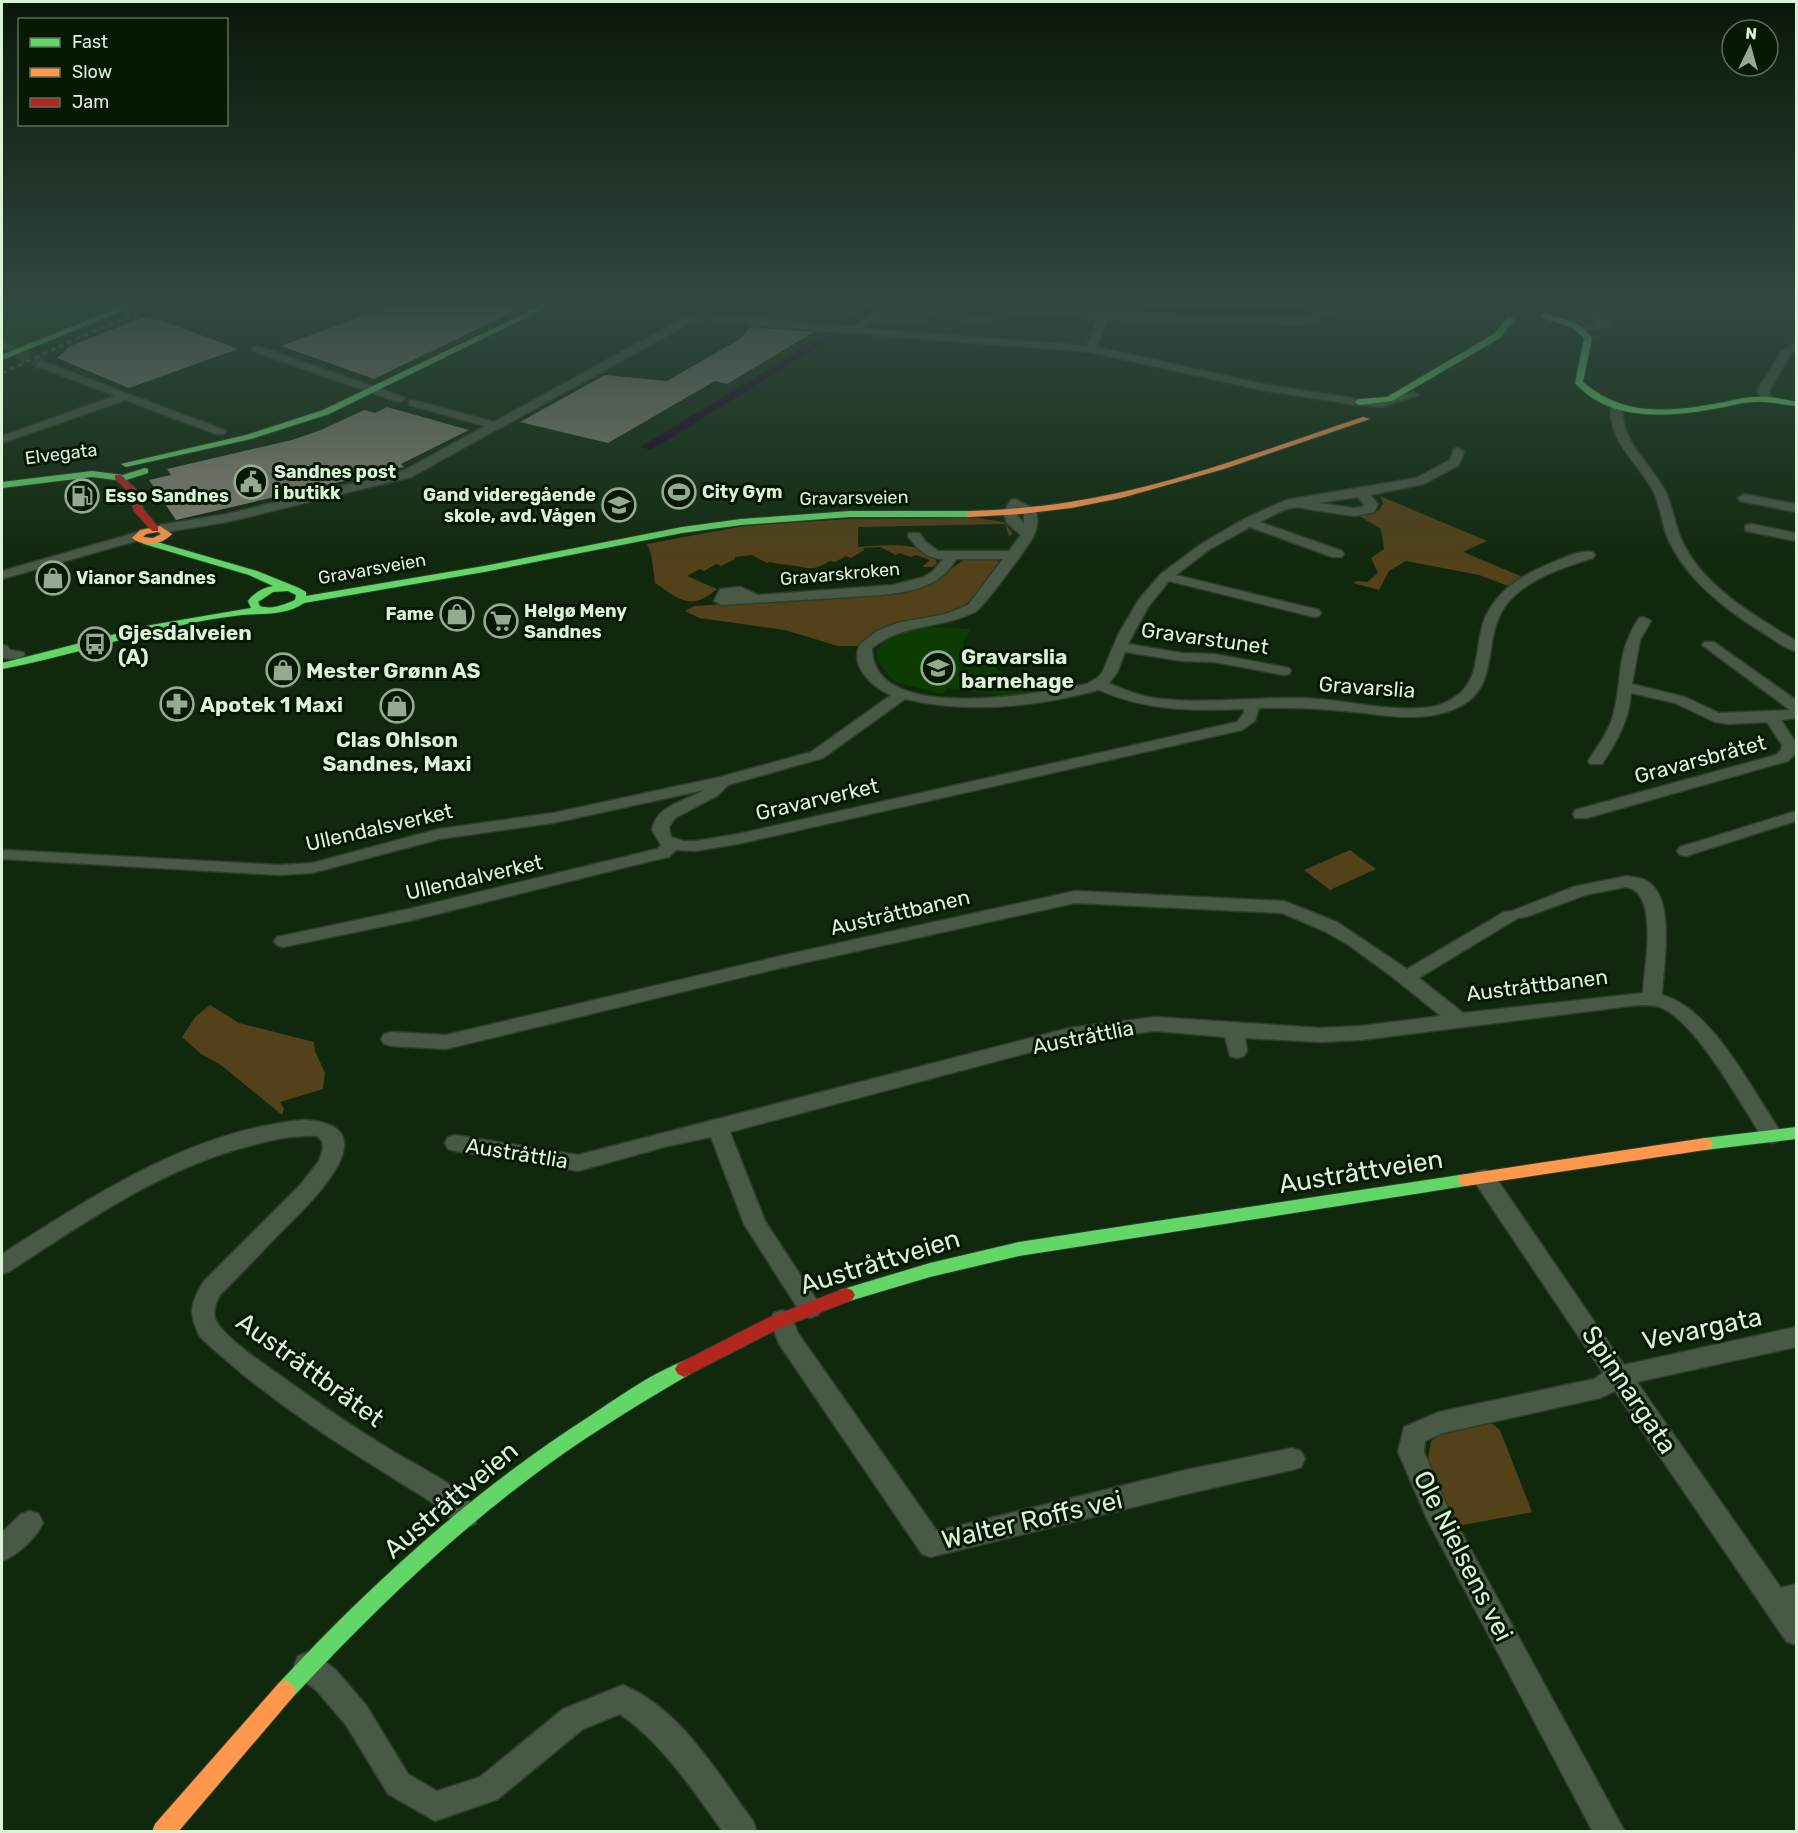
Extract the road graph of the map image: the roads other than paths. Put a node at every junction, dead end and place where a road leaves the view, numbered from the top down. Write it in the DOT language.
graph roads {
  1 [pos="114,392"];
  2 [pos="371,392"];
  3 [pos="374,392"];
  4 [pos="559,392"];
  5 [pos="1291,392"];
  6 [pos="1402,392"];
  7 [pos="1419,392"];
  8 [pos="1587,392"];
  9 [pos="1763,392"];
  10 [pos="1413,395"];
  11 [pos="126,396"];
  12 [pos="399,399"];
  13 [pos="1767,399"];
  14 [pos="1312,400"];
  15 [pos="1359,402"];
  16 [pos="413,403"];
  17 [pos="1797,404"];
  18 [pos="1617,406"];
  19 [pos="1342,411"];
  20 [pos="1366,419"];
  21 [pos="497,426"];
  22 [pos="220,432"];
  23 [pos="2,440"];
  24 [pos="193,451"];
  25 [pos="1458,452"];
  26 [pos="120,470"];
  27 [pos="143,472"];
  28 [pos="2,479"];
  29 [pos="2,485"];
  30 [pos="133,491"];
  31 [pos="1361,493"];
  32 [pos="1744,498"];
  33 [pos="1297,501"];
  34 [pos="1012,507"];
  35 [pos="1797,508"];
  36 [pos="1030,510"];
  37 [pos="139,511"];
  38 [pos="1249,522"];
  39 [pos="1751,528"];
  40 [pos="161,533"];
  41 [pos="914,536"];
  42 [pos="1028,536"];
  43 [pos="1797,537"];
  44 [pos="142,539"];
  45 [pos="170,552"];
  46 [pos="1337,554"];
  47 [pos="952,555"];
  48 [pos="1011,555"];
  49 [pos="1588,555"];
  50 [pos="246,570"];
  51 [pos="2,575"];
  52 [pos="1167,577"];
  53 [pos="294,592"];
  54 [pos="258,601"];
  55 [pos="721,601"];
  56 [pos="1314,613"];
  57 [pos="1644,621"];
  58 [pos="1709,645"];
  59 [pos="1120,647"];
  60 [pos="1797,647"];
  61 [pos="2,649"];
  62 [pos="18,655"];
  63 [pos="2,660"];
  64 [pos="2,666"];
  65 [pos="1284,671"];
  66 [pos="1098,684"];
  67 [pos="1626,687"];
  68 [pos="902,694"];
  69 [pos="1250,704"];
  70 [pos="1797,707"];
  71 [pos="1797,714"];
  72 [pos="1771,717"];
  73 [pos="1596,761"];
  74 [pos="723,781"];
  75 [pos="1581,814"];
  76 [pos="1797,816"];
  77 [pos="671,844"];
  78 [pos="1686,850"];
  79 [pos="6,855"];
  80 [pos="283,941"];
  81 [pos="1407,977"];
  82 [pos="1652,999"];
  83 [pos="1457,1019"];
  84 [pos="1234,1031"];
  85 [pos="391,1039"];
  86 [pos="1237,1051"];
  87 [pos="718,1128"];
  88 [pos="1797,1133"];
  89 [pos="1772,1135"];
  90 [pos="455,1143"];
  91 [pos="1484,1178"];
  92 [pos="2,1265"];
  93 [pos="810,1308"];
  94 [pos="782,1320"];
  95 [pos="1797,1337"];
  96 [pos="1619,1377"];
  97 [pos="1292,1459"];
  98 [pos="466,1516"];
  99 [pos="30,1523"];
  100 [pos="2,1549"];
  101 [pos="1786,1599"];
  102 [pos="1797,1632"];
  103 [pos="308,1666"];
  104 [pos="163,1832"];
  105 [pos="742,1832"];
  106 [pos="1610,1832"];
  1 -- 11 [label="street"];
  2 -- 24 [label="main road, Elvegata"];
  3 -- 12 [label="street"];
  4 -- 21 [label="street"];
  5 -- 15 [label="street"];
  6 -- 15 [label="main road"];
  7 -- 10 [label="main road"];
  8 -- 18 [label="main road"];
  9 -- 13 [label="street"];
  10 -- 15 [label="street"];
  11 -- 22 [label="street"];
  11 -- 23 [label="street"];
  13 -- 17 [label="main road"];
  13 -- 18 [label="main road"];
  14 -- 19 [label="street"];
  16 -- 21 [label="street"];
  18 -- 60 [label="street"];
  19 -- 20 [label="main road"];
  19 -- 20 [label="main road"];
  19 -- 34 [label="main road, Gravarsveien"];
  20 -- 36 [label="main road, Gravarsveien"];
  21 -- 40 [label="street"];
  24 -- 26 [label="main road, Elvegata"];
  24 -- 27 [label="main road, Elvegata"];
  25 -- 31 [label="street, Gravarstunet"];
  26 -- 27 [label="main road, Elvegata"];
  26 -- 28 [label="main road, Elvegata"];
  26 -- 29 [label="main road, Elvegata"];
  26 -- 30 [label="main road"];
  27 -- 30 [label="main road"];
  30 -- 37 [label="main road"];
  31 -- 33 [label="street, Gravarstunet"];
  31 -- 33 [label="street"];
  32 -- 35 [label="street"];
  33 -- 38 [label="street, Gravarstunet"];
  34 -- 36 [label="main road, Gravarsveien"];
  34 -- 42 [label="street"];
  34 -- 53 [label="main road, Gravarsveien"];
  36 -- 42 [label="street"];
  37 -- 40 [label="main road"];
  37 -- 44 [label="main road"];
  38 -- 46 [label="street"];
  38 -- 52 [label="street, Gravarstunet"];
  39 -- 43 [label="street"];
  40 -- 44 [label="main road"];
  40 -- 45 [label="main road"];
  41 -- 47 [label="street, Gravarskroken"];
  42 -- 48 [label="street"];
  44 -- 45 [label="main road"];
  44 -- 51 [label="street"];
  45 -- 50 [label="main road"];
  47 -- 48 [label="street, Gravarskroken"];
  47 -- 55 [label="street, Gravarskroken"];
  48 -- 68 [label="street"];
  49 -- 69 [label="street, Gravarslia"];
  50 -- 53 [label="main road"];
  50 -- 54 [label="main road"];
  52 -- 56 [label="street, Gravarstunet"];
  52 -- 59 [label="street, Gravarstunet"];
  53 -- 54 [label="main road"];
  53 -- 54 [label="main road"];
  54 -- 62 [label="main road"];
  54 -- 64 [label="main road"];
  57 -- 67 [label="street"];
  58 -- 70 [label="street"];
  59 -- 65 [label="street, Gravarstunet"];
  59 -- 66 [label="street, Gravarstunet"];
  61 -- 62 [label="street"];
  62 -- 63 [label="main road"];
  66 -- 68 [label="street"];
  66 -- 69 [label="street, Gravarslia"];
  67 -- 72 [label="street, Gravarsbråtet"];
  67 -- 73 [label="street"];
  68 -- 74 [label="street, Gravarverket"];
  69 -- 77 [label="street, Gravarverket"];
  71 -- 72 [label="street, Gravarsbråtet"];
  72 -- 75 [label="street, Gravarsbråtet"];
  74 -- 77 [label="street, Gravarverket"];
  74 -- 79 [label="street, Ullendalsverket"];
  76 -- 78 [label="street"];
  77 -- 80 [label="street, Ullendalverket"];
  81 -- 82 [label="street"];
  81 -- 83 [label="street, Austråttbanen"];
  81 -- 85 [label="street, Austråttbanen"];
  82 -- 83 [label="street, Austråttbanen"];
  82 -- 89 [label="street, Austråttbanen"];
  83 -- 84 [label="street, Austråttlia"];
  84 -- 86 [label="street"];
  84 -- 87 [label="street, Austråttlia"];
  87 -- 90 [label="street, Austråttlia"];
  87 -- 93 [label="street"];
  88 -- 89 [label="main road, Austråttveien"];
  89 -- 91 [label="main road, Austråttveien"];
  91 -- 93 [label="main road, Austråttveien"];
  91 -- 96 [label="street, Spinnargata"];
  92 -- 98 [label="street, Austråttbråtet"];
  93 -- 94 [label="main road, Austråttveien"];
  94 -- 97 [label="street, Walter Roffs vei"];
  94 -- 98 [label="main road, Austråttveien"];
  95 -- 96 [label="street, Vevargata"];
  96 -- 101 [label="street, Spinnargata"];
  96 -- 106 [label="street, Ole Nielsens vei"];
  98 -- 103 [label="main road, Austråttveien"];
  99 -- 100 [label="street"];
  101 -- 102 [label="street, Spinnargata"];
  103 -- 104 [label="main road, Austråttveien"];
  103 -- 105 [label="street"];
}
